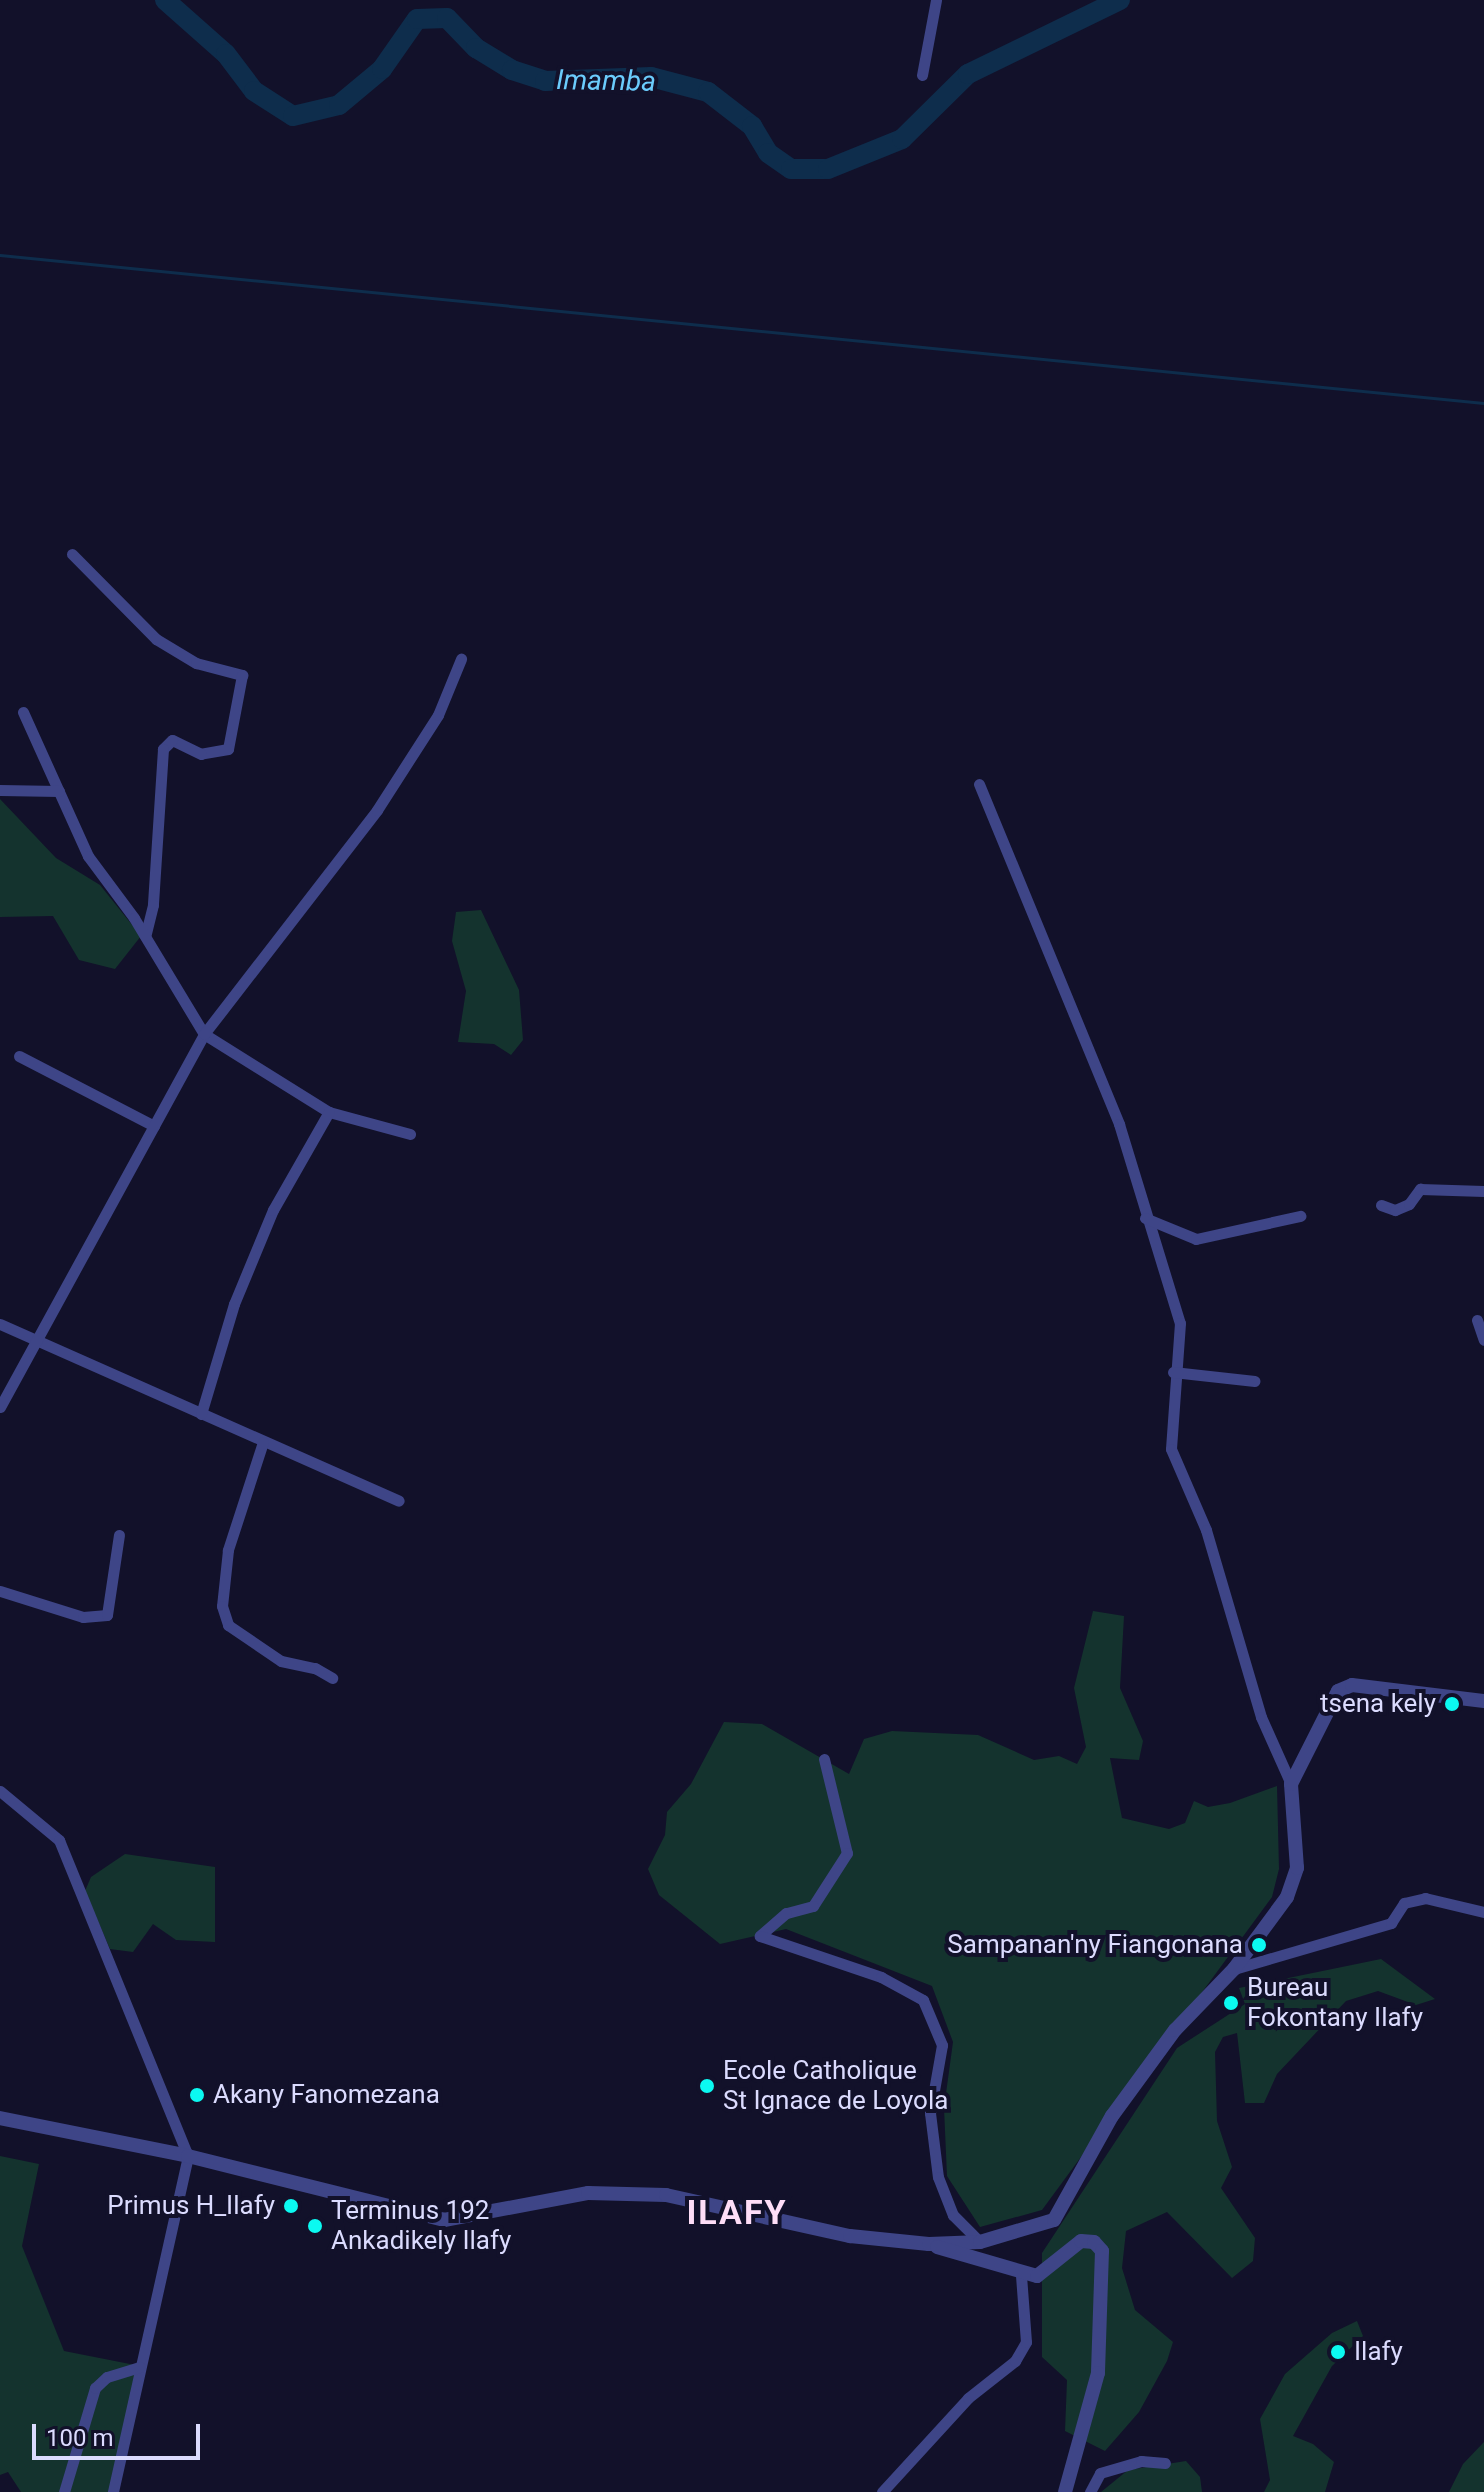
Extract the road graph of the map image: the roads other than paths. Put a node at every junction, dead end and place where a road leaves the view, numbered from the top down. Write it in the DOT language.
graph roads {
  1 [pos="936,0"];
  2 [pos="922,75"];
  3 [pos="72,554"];
  4 [pos="461,659"];
  5 [pos="23,712"];
  6 [pos="979,784"];
  7 [pos="0,790"];
  8 [pos="59,791"];
  9 [pos="145,936"];
  10 [pos="204,1034"];
  11 [pos="19,1056"];
  12 [pos="329,1112"];
  13 [pos="154,1126"];
  14 [pos="410,1134"];
  15 [pos="1484,1191"];
  16 [pos="1381,1205"];
  17 [pos="1300,1216"];
  18 [pos="1145,1218"];
  19 [pos="1477,1320"];
  20 [pos="0,1324"];
  21 [pos="36,1340"];
  22 [pos="1484,1340"];
  23 [pos="1173,1372"];
  24 [pos="1255,1381"];
  25 [pos="0,1407"];
  26 [pos="201,1414"];
  27 [pos="263,1442"];
  28 [pos="399,1501"];
  29 [pos="119,1535"];
  30 [pos="0,1591"];
  31 [pos="332,1678"];
  32 [pos="1484,1701"];
  33 [pos="824,1759"];
  34 [pos="1291,1784"];
  35 [pos="0,1791"];
  36 [pos="1484,1912"];
  37 [pos="1234,1969"];
  38 [pos="0,2118"];
  39 [pos="188,2156"];
  40 [pos="980,2242"];
  41 [pos="929,2244"];
  42 [pos="1021,2275"];
  43 [pos="140,2367"];
  44 [pos="1165,2463"];
  45 [pos="64,2492"];
  46 [pos="113,2492"];
  47 [pos="882,2492"];
  48 [pos="1065,2492"];
  49 [pos="1090,2492"];
  1 -- 2 [label="street"];
  3 -- 9 [label="street"];
  4 -- 10 [label="street"];
  5 -- 8 [label="street"];
  6 -- 18 [label="street"];
  7 -- 8 [label="street"];
  8 -- 9 [label="street"];
  9 -- 10 [label="street"];
  10 -- 12 [label="street"];
  10 -- 13 [label="street"];
  11 -- 13 [label="street"];
  12 -- 14 [label="street"];
  12 -- 26 [label="street"];
  13 -- 21 [label="street"];
  15 -- 16 [label="street"];
  17 -- 18 [label="street"];
  18 -- 23 [label="street"];
  19 -- 22 [label="street"];
  20 -- 21 [label="street"];
  21 -- 25 [label="street"];
  21 -- 26 [label="street"];
  23 -- 24 [label="street"];
  23 -- 34 [label="street"];
  26 -- 27 [label="street"];
  27 -- 28 [label="street"];
  27 -- 31 [label="street"];
  29 -- 30 [label="street"];
  32 -- 34 [label="street"];
  33 -- 40 [label="street"];
  34 -- 37 [label="street"];
  35 -- 39 [label="street"];
  36 -- 37 [label="street"];
  37 -- 40 [label="street"];
  38 -- 39 [label="street"];
  39 -- 41 [label="street"];
  39 -- 43 [label="street"];
  40 -- 41 [label="street"];
  41 -- 42 [label="street"];
  42 -- 47 [label="street"];
  42 -- 48 [label="street"];
  43 -- 45 [label="street"];
  43 -- 46 [label="street"];
  44 -- 49 [label="street"];
}
